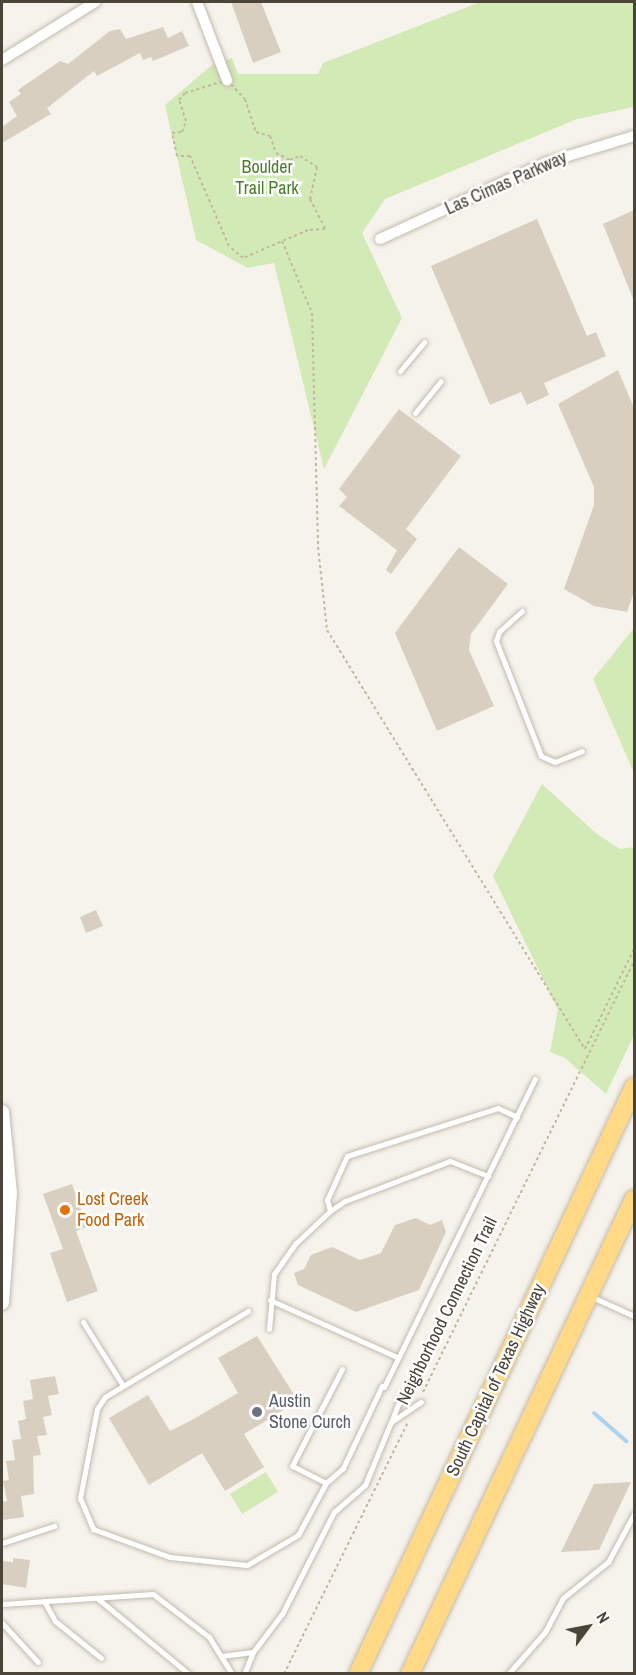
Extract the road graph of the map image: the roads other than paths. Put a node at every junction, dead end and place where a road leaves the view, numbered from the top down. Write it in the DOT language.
graph roads {
  1 [pos="95,2"];
  2 [pos="197,2"];
  3 [pos="2,60"];
  4 [pos="227,80"];
  5 [pos="634,136"];
  6 [pos="380,239"];
  7 [pos="424,342"];
  8 [pos="400,371"];
  9 [pos="441,381"];
  10 [pos="415,413"];
  11 [pos="522,611"];
  12 [pos="582,750"];
  13 [pos="536,1079"];
  14 [pos="634,1087"];
  15 [pos="2,1112"];
  16 [pos="517,1118"];
  17 [pos="488,1176"];
  18 [pos="634,1198"];
  19 [pos="330,1211"];
  20 [pos="589,1296"];
  21 [pos="270,1300"];
  22 [pos="2,1303"];
  23 [pos="248,1311"];
  24 [pos="634,1316"];
  25 [pos="83,1322"];
  26 [pos="269,1329"];
  27 [pos="399,1358"];
  28 [pos="342,1369"];
  29 [pos="123,1384"];
  30 [pos="402,1394"];
  31 [pos="419,1404"];
  32 [pos="391,1422"];
  33 [pos="326,1484"];
  34 [pos="634,1514"];
  35 [pos="54,1526"];
  36 [pos="2,1543"];
  37 [pos="97,1598"];
  38 [pos="44,1601"];
  39 [pos="2,1604"];
  40 [pos="2,1623"];
  41 [pos="253,1652"];
  42 [pos="221,1656"];
  43 [pos="101,1658"];
  44 [pos="38,1662"];
  45 [pos="189,1674"];
  46 [pos="232,1674"];
  47 [pos="244,1674"];
  48 [pos="358,1674"];
  49 [pos="410,1674"];
  50 [pos="508,1674"];
  1 -- 3 [label="street"];
  2 -- 4 [label="street"];
  5 -- 6 [label="street, Las Cimas Parkway"];
  7 -- 8 [label="lane"];
  9 -- 10 [label="lane"];
  11 -- 12 [label="lane"];
  13 -- 16 [label="lane"];
  14 -- 48 [label="highway, South Capital of Texas Highway"];
  15 -- 22 [label="street"];
  16 -- 17 [label="lane"];
  16 -- 19 [label="lane"];
  17 -- 19 [label="lane"];
  17 -- 27 [label="lane"];
  18 -- 20 [label="highway"];
  19 -- 21 [label="lane"];
  20 -- 24 [label="lane"];
  20 -- 49 [label="highway"];
  21 -- 26 [label="lane"];
  21 -- 27 [label="lane"];
  23 -- 29 [label="lane"];
  25 -- 29 [label="lane"];
  27 -- 33 [label="lane"];
  28 -- 33 [label="lane"];
  29 -- 33 [label="lane"];
  30 -- 32 [label="lane"];
  31 -- 32 [label="lane"];
  32 -- 41 [label="lane"];
  34 -- 50 [label="lane"];
  35 -- 36 [label="lane"];
  37 -- 38 [label="lane"];
  37 -- 42 [label="lane"];
  37 -- 45 [label="lane"];
  38 -- 39 [label="lane"];
  38 -- 43 [label="lane"];
  40 -- 44 [label="lane"];
  41 -- 42 [label="lane"];
  41 -- 47 [label="lane"];
  42 -- 46 [label="lane"];
}
